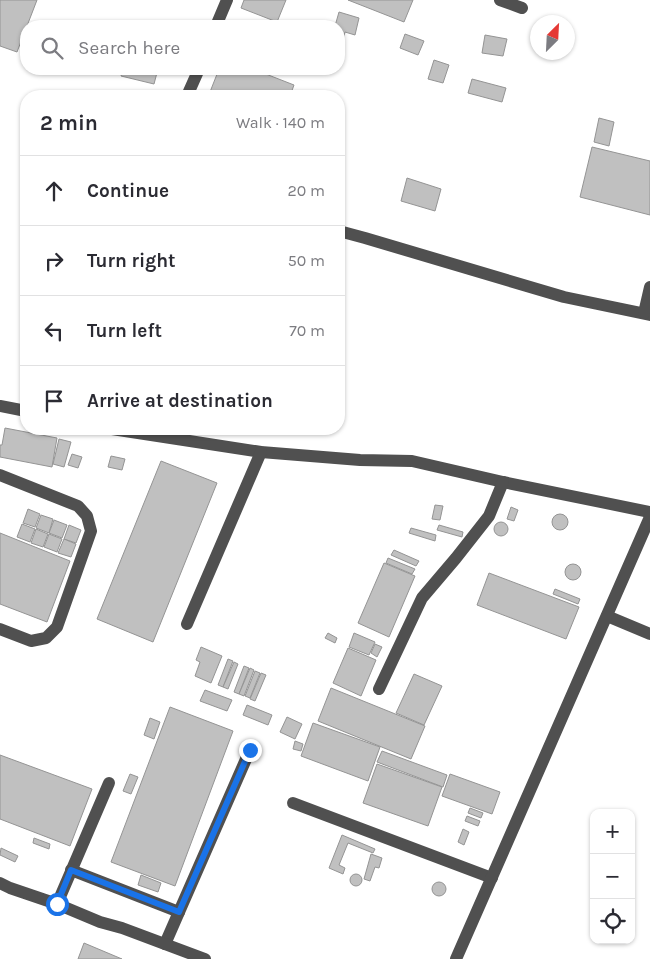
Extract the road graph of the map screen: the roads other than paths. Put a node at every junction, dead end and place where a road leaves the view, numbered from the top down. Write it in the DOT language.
graph roads {
  1 [pos="227,0"];
  2 [pos="500,0"];
  3 [pos="522,8"];
  4 [pos="219,20"];
  5 [pos="197,75"];
  6 [pos="190,90"];
  7 [pos="345,233"];
  8 [pos="650,287"];
  9 [pos="647,314"];
  10 [pos="0,406"];
  11 [pos="20,410"];
  12 [pos="151,435"];
  13 [pos="261,452"];
  14 [pos="0,475"];
  15 [pos="504,482"];
  16 [pos="650,512"];
  17 [pos="650,517"];
  18 [pos="607,616"];
  19 [pos="187,624"];
  20 [pos="0,630"];
  21 [pos="650,634"];
  22 [pos="379,689"];
  23 [pos="250,750"];
  24 [pos="109,784"];
  25 [pos="293,803"];
  26 [pos="71,870"];
  27 [pos="492,878"];
  28 [pos="0,883"];
  29 [pos="57,904"];
  30 [pos="179,912"];
  31 [pos="165,944"];
  32 [pos="205,959"];
  33 [pos="456,959"];
  1 -- 4 [label="lane"];
  2 -- 3 [label="lane"];
  5 -- 6 [label="lane"];
  7 -- 9 [label="lane"];
  8 -- 9 [label="lane"];
  10 -- 11 [label="lane"];
  12 -- 13 [label="lane"];
  13 -- 15 [label="lane"];
  13 -- 19 [label="lane"];
  14 -- 20 [label="lane"];
  15 -- 16 [label="lane"];
  15 -- 22 [label="lane"];
  17 -- 18 [label="lane"];
  18 -- 21 [label="lane"];
  18 -- 27 [label="lane"];
  23 -- 30 [label="lane"];
  24 -- 26 [label="lane"];
  25 -- 27 [label="lane"];
  26 -- 29 [label="lane"];
  26 -- 30 [label="lane"];
  27 -- 33 [label="lane"];
  28 -- 29 [label="lane"];
  29 -- 31 [label="lane"];
  30 -- 31 [label="lane"];
  31 -- 32 [label="lane"];
}
